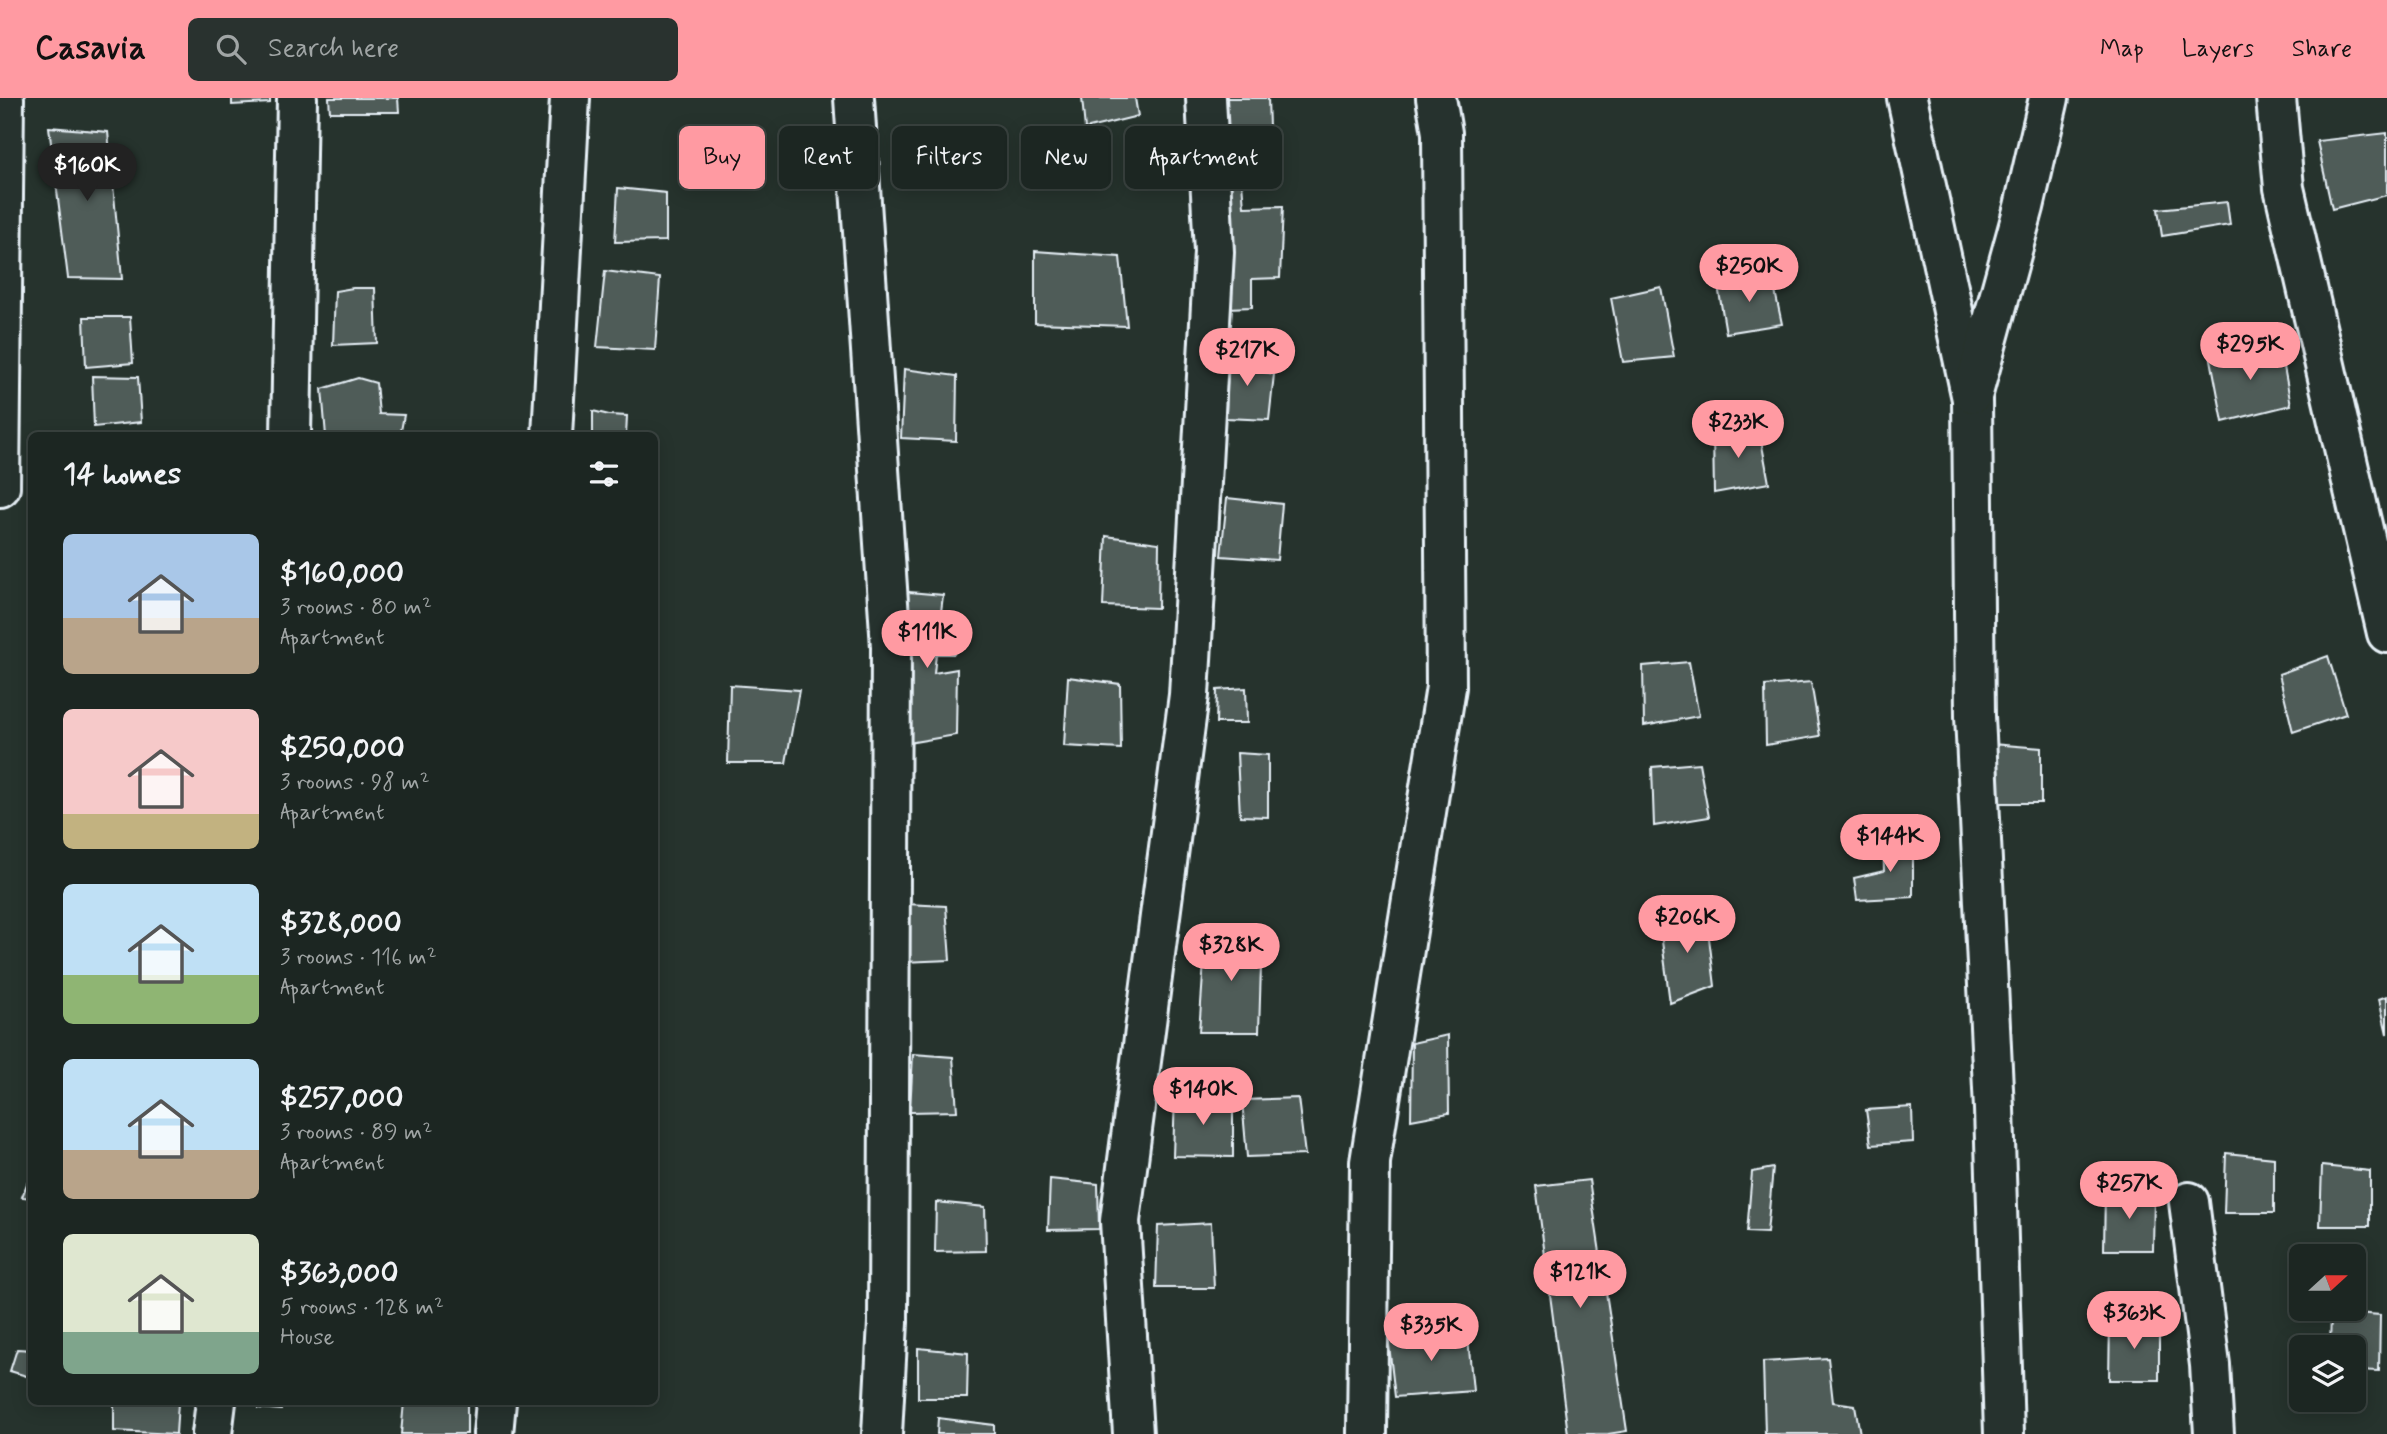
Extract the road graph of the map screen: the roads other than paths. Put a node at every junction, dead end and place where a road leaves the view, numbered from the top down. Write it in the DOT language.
graph roads {
  1 [pos="4,98"];
  2 [pos="297,98"];
  3 [pos="570,98"];
  4 [pos="854,98"];
  5 [pos="1206,98"];
  6 [pos="1436,98"];
  7 [pos="1907,98"];
  8 [pos="2049,98"];
  9 [pos="2276,98"];
  10 [pos="1972,399"];
  11 [pos="291,432"];
  12 [pos="552,432"];
  13 [pos="0,487"];
  14 [pos="2387,634"];
  15 [pos="2189,1202"];
  16 [pos="216,1405"];
  17 [pos="496,1405"];
  18 [pos="212,1434"];
  19 [pos="493,1434"];
  20 [pos="883,1434"];
  21 [pos="1133,1434"];
  22 [pos="1367,1434"];
  23 [pos="2004,1434"];
  24 [pos="2214,1434"];
  1 -- 13 [label="street"];
  2 -- 11 [label="street"];
  3 -- 12 [label="street"];
  4 -- 20 [label="street"];
  5 -- 21 [label="street"];
  6 -- 22 [label="street"];
  7 -- 10 [label="street"];
  8 -- 10 [label="street"];
  9 -- 14 [label="street"];
  10 -- 23 [label="street"];
  15 -- 24 [label="street"];
  16 -- 18 [label="street"];
  17 -- 19 [label="street"];
}
